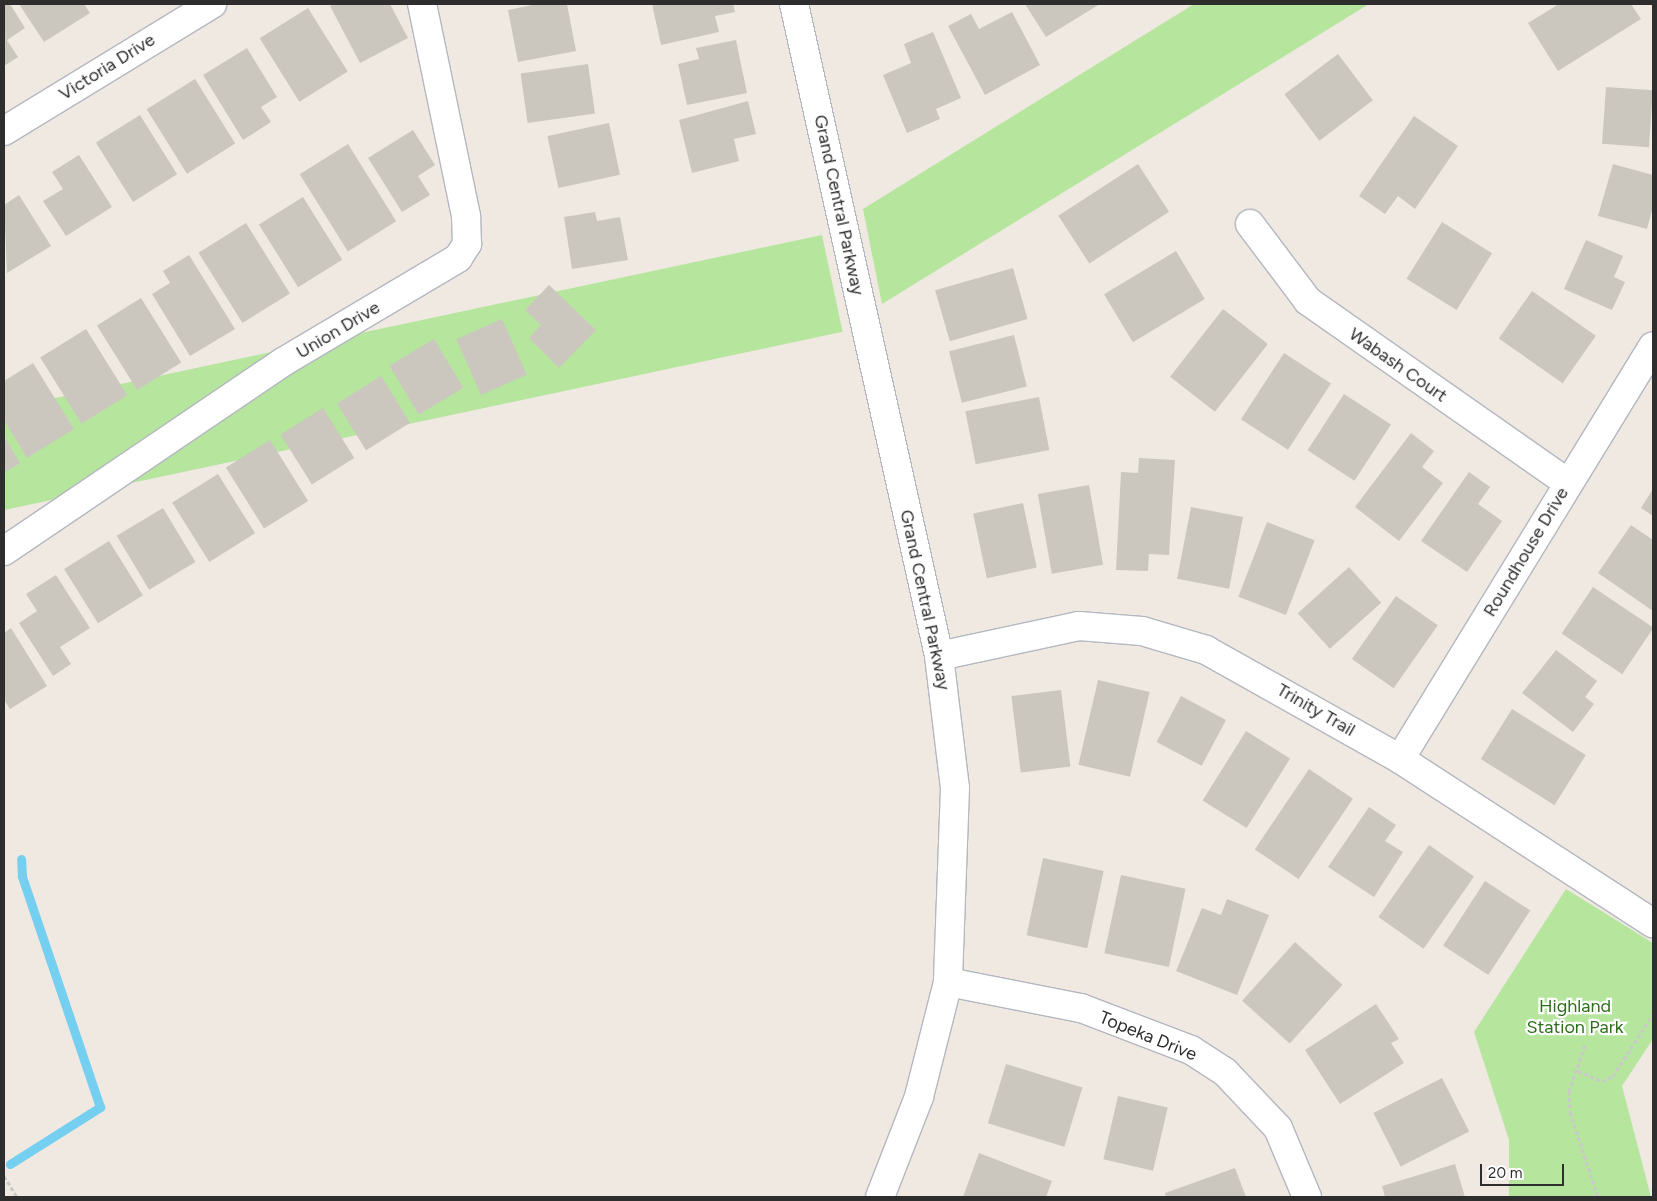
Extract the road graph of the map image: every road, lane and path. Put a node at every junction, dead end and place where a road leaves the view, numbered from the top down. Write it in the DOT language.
graph roads {
  1 [pos="212,4"];
  2 [pos="422,4"];
  3 [pos="795,4"];
  4 [pos="4,130"];
  5 [pos="1250,224"];
  6 [pos="1653,346"];
  7 [pos="1568,484"];
  8 [pos="4,551"];
  9 [pos="938,656"];
  10 [pos="1400,759"];
  11 [pos="1653,923"];
  12 [pos="948,982"];
  13 [pos="1653,1014"];
  14 [pos="1585,1045"];
  15 [pos="1578,1070"];
  16 [pos="4,1176"];
  17 [pos="17,1197"];
  18 [pos="880,1197"];
  19 [pos="1308,1197"];
  20 [pos="1598,1197"];
  1 -- 4 [label="street, Victoria Drive"];
  2 -- 8 [label="street, Union Drive"];
  3 -- 9 [label="street, Grand Central Parkway"];
  5 -- 7 [label="street, Wabash Court"];
  6 -- 7 [label="street, Roundhouse Drive"];
  7 -- 10 [label="street, Roundhouse Drive"];
  9 -- 10 [label="street, Trinity Trail"];
  9 -- 12 [label="street, Grand Central Parkway"];
  10 -- 11 [label="street, Trinity Trail"];
  12 -- 18 [label="street, Grand Central Parkway"];
  12 -- 19 [label="street, Topeka Drive"];
  13 -- 15 [label="path"];
  14 -- 15 [label="path"];
  15 -- 20 [label="path"];
  16 -- 17 [label="path"];
}
